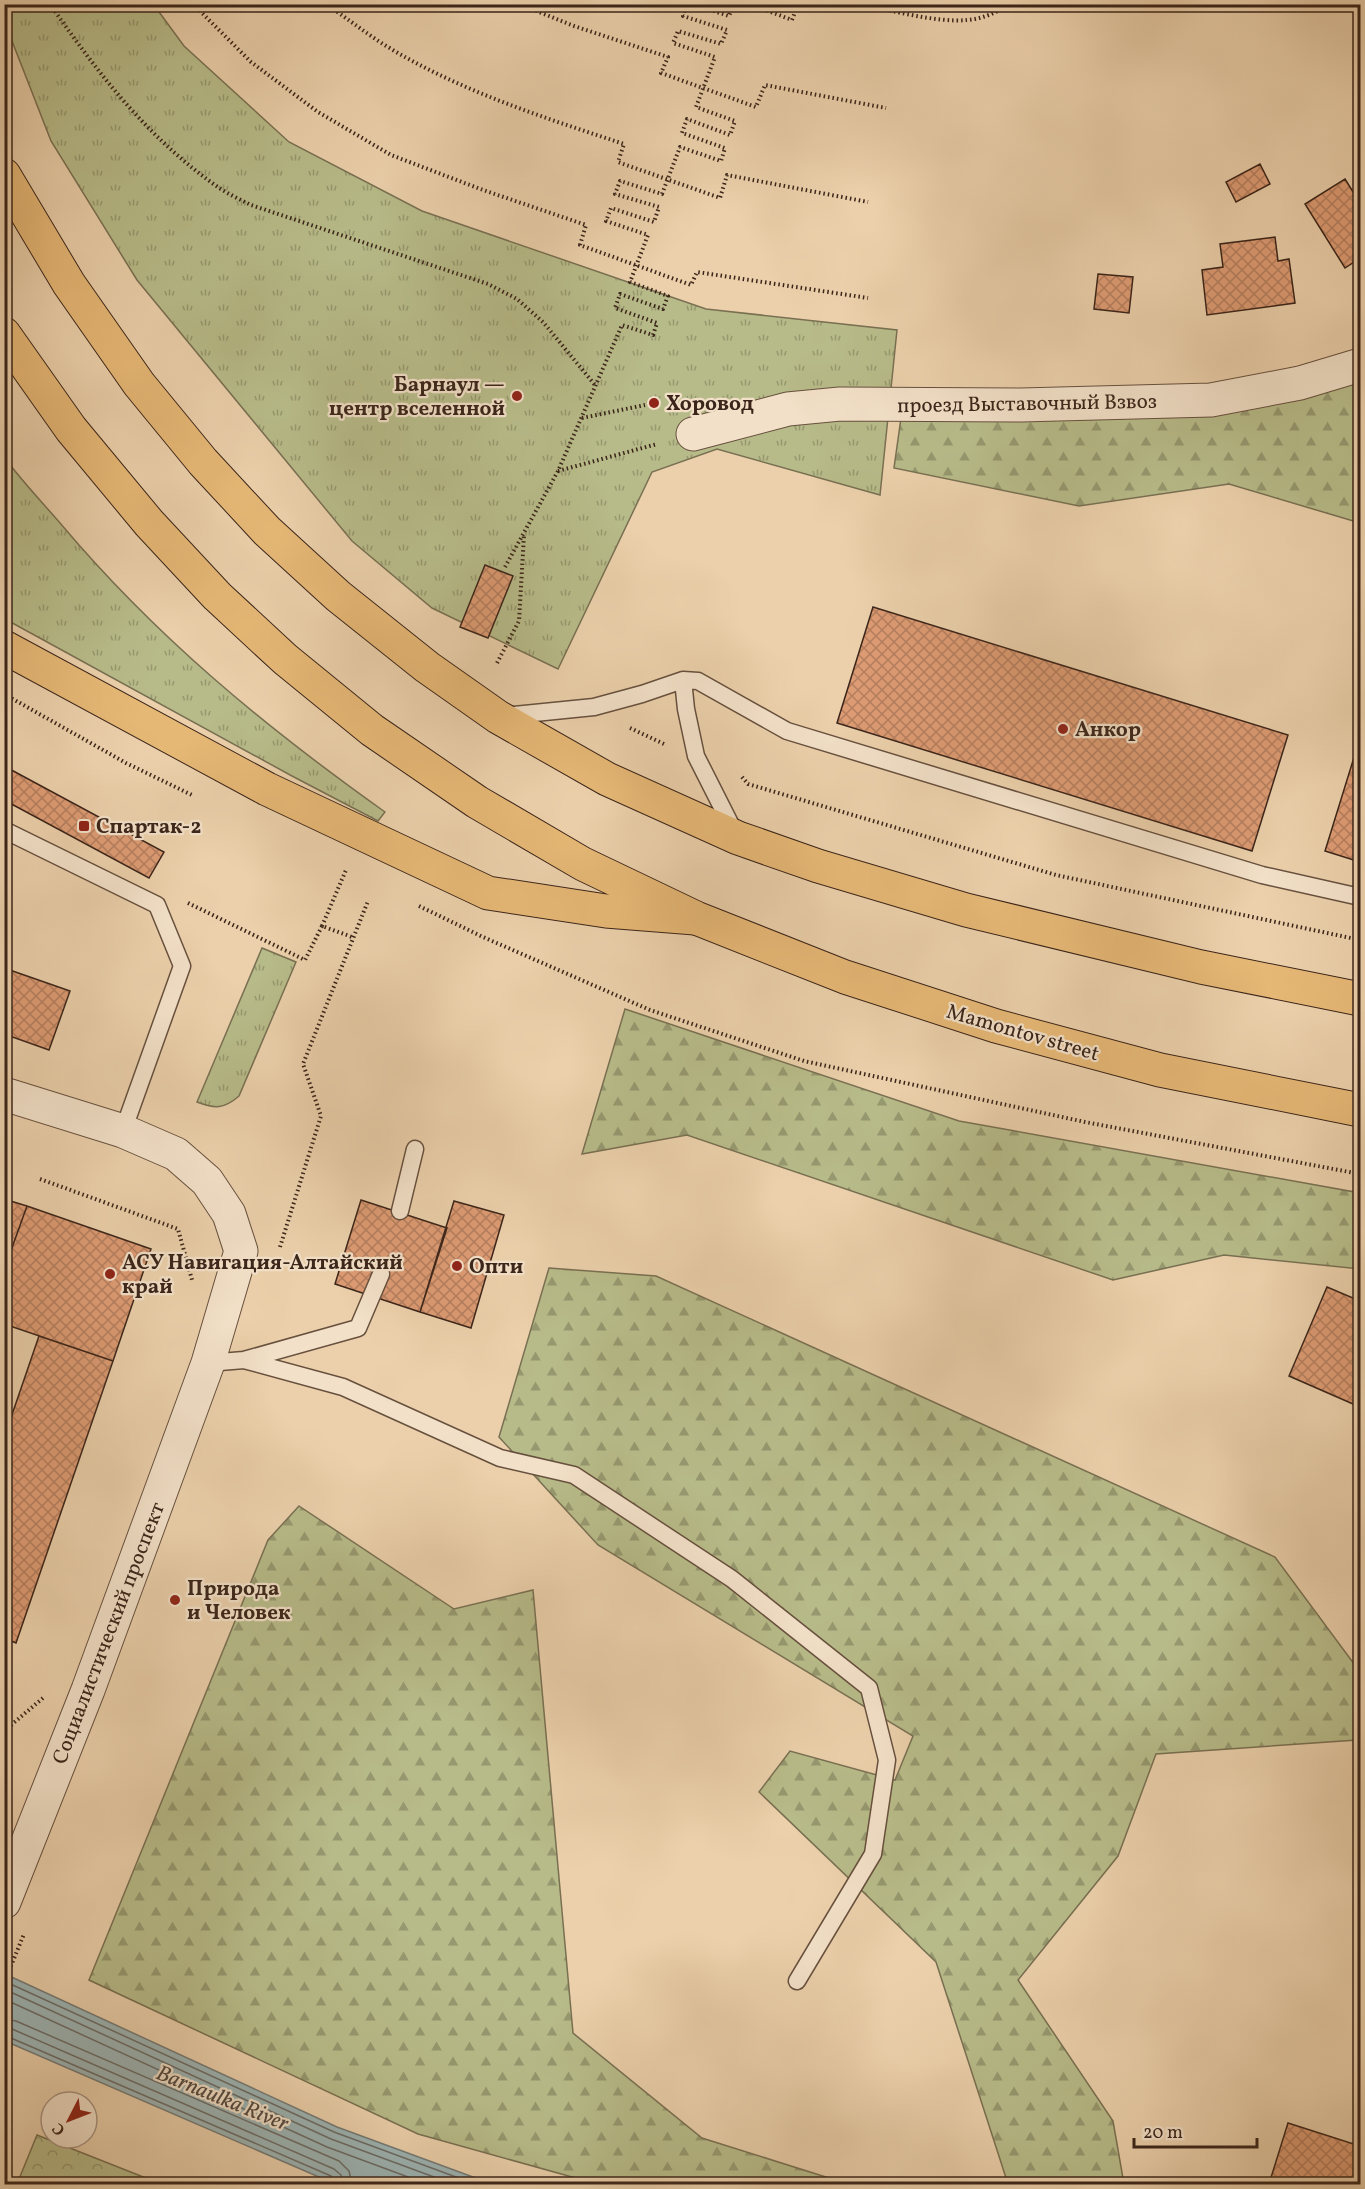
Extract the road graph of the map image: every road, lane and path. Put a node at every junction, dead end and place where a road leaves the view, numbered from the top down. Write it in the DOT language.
graph roads {
  1 [pos="50,4"];
  2 [pos="193,4"];
  3 [pos="326,4"];
  4 [pos="519,4"];
  5 [pos="686,4"];
  6 [pos="693,4"];
  7 [pos="734,4"];
  8 [pos="750,4"];
  9 [pos="798,4"];
  10 [pos="859,4"];
  11 [pos="1011,4"];
  12 [pos="703,88"];
  13 [pos="886,108"];
  14 [pos="4,174"];
  15 [pos="668,179"];
  16 [pos="868,202"];
  17 [pos="637,265"];
  18 [pos="868,298"];
  19 [pos="4,334"];
  20 [pos="1360,365"];
  21 [pos="596,385"];
  22 [pos="645,405"];
  23 [pos="581,419"];
  24 [pos="693,434"];
  25 [pos="558,471"];
  26 [pos="524,535"];
  27 [pos="505,567"];
  28 [pos="4,647"];
  29 [pos="497,663"];
  30 [pos="683,680"];
  31 [pos="498,717"];
  32 [pos="622,724"];
  33 [pos="669,746"];
  34 [pos="736,770"];
  35 [pos="4,830"];
  36 [pos="738,838"];
  37 [pos="346,870"];
  38 [pos="1360,897"];
  39 [pos="696,918"];
  40 [pos="322,926"];
  41 [pos="1360,940"];
  42 [pos="1360,999"];
  43 [pos="4,1094"];
  44 [pos="1360,1110"];
  45 [pos="1086,1122"];
  46 [pos="123,1131"];
  47 [pos="415,1149"];
  48 [pos="1360,1174"];
  49 [pos="40,1179"];
  50 [pos="400,1210"];
  51 [pos="381,1274"];
  52 [pos="193,1283"];
  53 [pos="244,1360"];
  54 [pos="208,1363"];
  55 [pos="45,1696"];
  56 [pos="4,1731"];
  57 [pos="4,1902"];
  58 [pos="797,1981"];
  1 -- 21 [label="path"];
  2 -- 17 [label="path"];
  3 -- 15 [label="path"];
  4 -- 12 [label="path"];
  5 -- 12 [label="path"];
  6 -- 7 [label="path"];
  8 -- 9 [label="path"];
  10 -- 11 [label="path"];
  12 -- 13 [label="path"];
  12 -- 15 [label="path"];
  14 -- 31 [label="main road"];
  15 -- 16 [label="path"];
  15 -- 17 [label="path"];
  17 -- 18 [label="path"];
  17 -- 21 [label="path"];
  19 -- 39 [label="main road"];
  20 -- 24 [label="street, проезд Выставочный Взвоз"];
  21 -- 23 [label="path"];
  22 -- 23 [label="path"];
  23 -- 25 [label="path"];
  24 -- 25 [label="path"];
  25 -- 26 [label="path"];
  26 -- 27 [label="path"];
  26 -- 29 [label="path"];
  28 -- 39 [label="main road"];
  30 -- 31 [label="lane"];
  30 -- 36 [label="lane"];
  30 -- 38 [label="lane"];
  31 -- 36 [label="main road"];
  32 -- 33 [label="path"];
  34 -- 41 [label="path"];
  35 -- 46 [label="lane"];
  36 -- 42 [label="main road"];
  37 -- 40 [label="path"];
  39 -- 44 [label="main road, Mamontov street"];
  43 -- 46 [label="street, Социалистический проспект"];
  45 -- 48 [label="path"];
  46 -- 54 [label="street, Социалистический проспект"];
  47 -- 50 [label="lane"];
  49 -- 52 [label="path"];
  51 -- 53 [label="lane"];
  53 -- 54 [label="lane"];
  53 -- 58 [label="lane"];
  54 -- 57 [label="street, Социалистический проспект"];
  55 -- 56 [label="path"];
}
